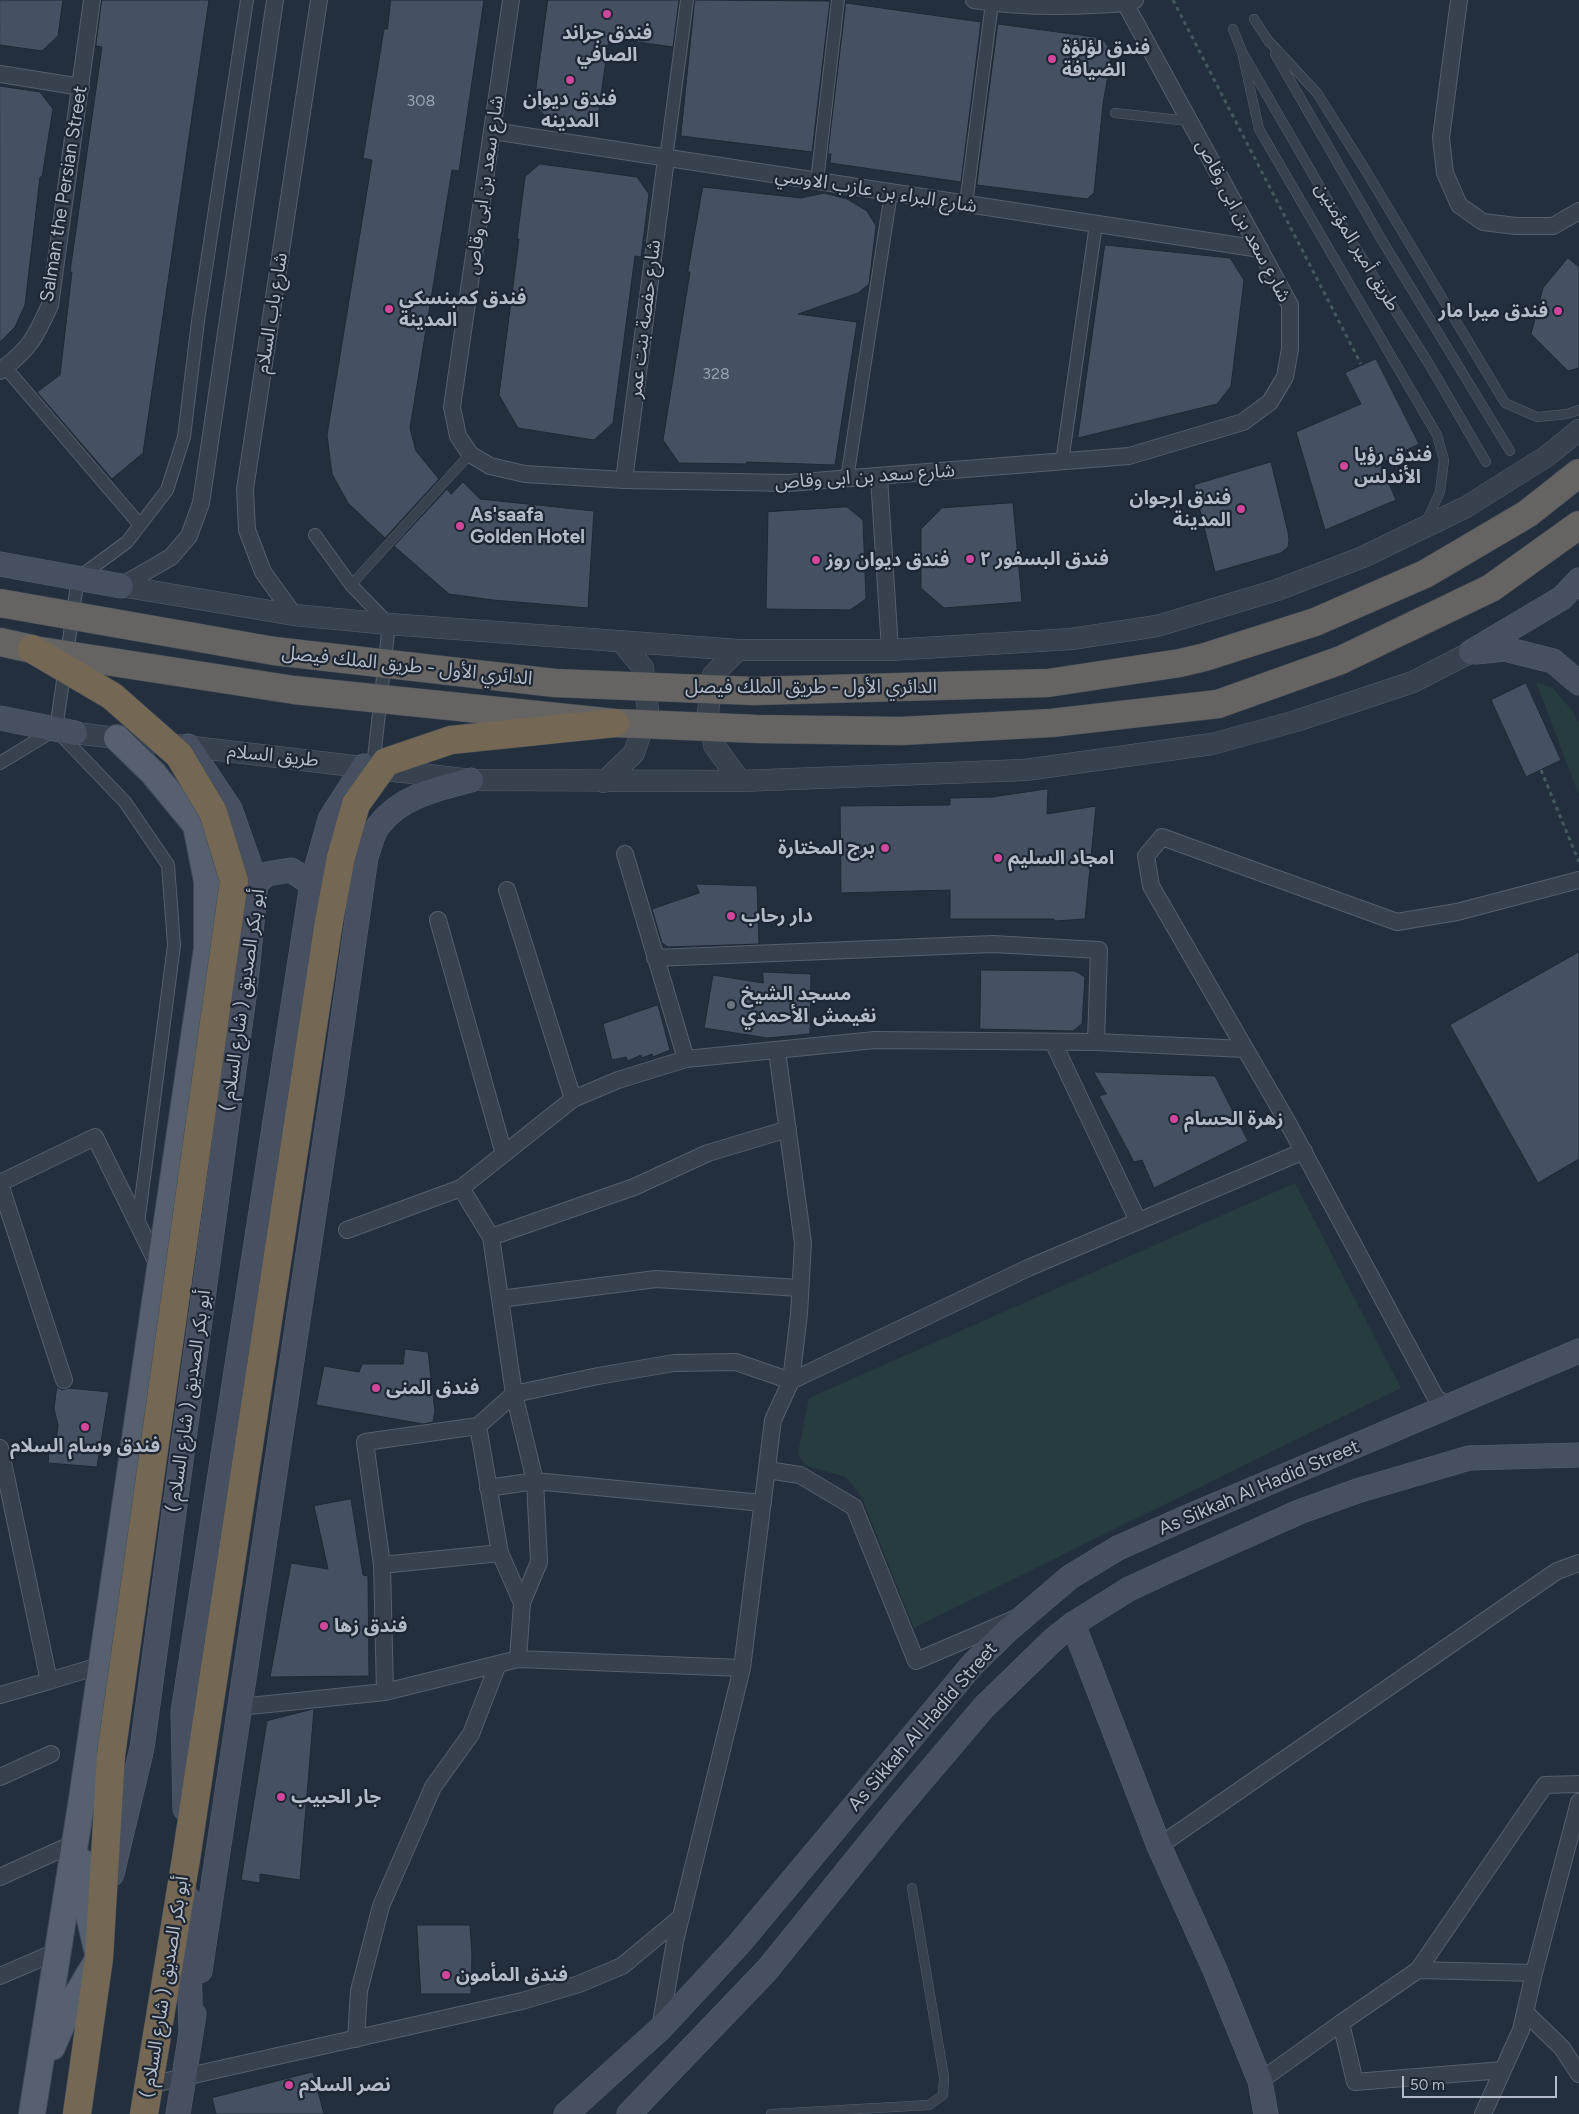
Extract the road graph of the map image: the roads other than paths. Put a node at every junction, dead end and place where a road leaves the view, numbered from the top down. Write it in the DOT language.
graph roads {
  1 [pos="92,0"];
  2 [pos="246,0"];
  3 [pos="274,0"];
  4 [pos="319,0"];
  5 [pos="511,0"];
  6 [pos="687,0"];
  7 [pos="838,0"];
  8 [pos="974,0"];
  9 [pos="1459,0"];
  10 [pos="992,1"];
  11 [pos="1130,2"];
  12 [pos="1254,19"];
  13 [pos="1233,29"];
  14 [pos="1266,38"];
  15 [pos="1242,52"];
  16 [pos="0,74"];
  17 [pos="81,87"];
  18 [pos="1115,113"];
  19 [pos="1189,121"];
  20 [pos="493,132"];
  21 [pos="666,159"];
  22 [pos="817,181"];
  23 [pos="891,193"];
  24 [pos="966,204"];
  25 [pos="1579,211"];
  26 [pos="1096,224"];
  27 [pos="1260,249"];
  28 [pos="2,369"];
  29 [pos="1579,410"];
  30 [pos="1579,430"];
  31 [pos="1510,451"];
  32 [pos="470,454"];
  33 [pos="1062,462"];
  34 [pos="1486,462"];
  35 [pos="1579,473"];
  36 [pos="879,476"];
  37 [pos="847,479"];
  38 [pos="624,480"];
  39 [pos="140,525"];
  40 [pos="1579,525"];
  41 [pos="1424,527"];
  42 [pos="316,535"];
  43 [pos="0,564"];
  44 [pos="78,578"];
  45 [pos="1579,580"];
  46 [pos="351,585"];
  47 [pos="121,586"];
  48 [pos="0,603"];
  49 [pos="294,615"];
  50 [pos="388,624"];
  51 [pos="621,641"];
  52 [pos="0,642"];
  53 [pos="32,649"];
  54 [pos="738,650"];
  55 [pos="890,650"];
  56 [pos="1472,652"];
  57 [pos="1579,683"];
  58 [pos="0,718"];
  59 [pos="615,723"];
  60 [pos="65,731"];
  61 [pos="117,738"];
  62 [pos="188,746"];
  63 [pos="0,763"];
  64 [pos="368,767"];
  65 [pos="471,780"];
  66 [pos="740,781"];
  67 [pos="604,782"];
  68 [pos="625,854"];
  69 [pos="1579,880"];
  70 [pos="256,883"];
  71 [pos="312,884"];
  72 [pos="507,890"];
  73 [pos="438,920"];
  74 [pos="655,958"];
  75 [pos="246,982"];
  76 [pos="201,990"];
  77 [pos="1053,1042"];
  78 [pos="1096,1042"];
  79 [pos="1245,1049"];
  80 [pos="777,1051"];
  81 [pos="686,1059"];
  82 [pos="573,1099"];
  83 [pos="788,1129"];
  84 [pos="1304,1151"];
  85 [pos="504,1154"];
  86 [pos="0,1183"];
  87 [pos="461,1188"];
  88 [pos="1138,1221"];
  89 [pos="138,1224"];
  90 [pos="347,1230"];
  91 [pos="491,1237"];
  92 [pos="160,1269"];
  93 [pos="800,1288"];
  94 [pos="500,1299"];
  95 [pos="1579,1351"];
  96 [pos="64,1380"];
  97 [pos="791,1381"];
  98 [pos="514,1394"];
  99 [pos="1449,1406"];
  100 [pos="478,1426"];
  101 [pos="0,1448"];
  102 [pos="1579,1455"];
  103 [pos="767,1470"];
  104 [pos="535,1481"];
  105 [pos="488,1488"];
  106 [pos="763,1503"];
  107 [pos="500,1553"];
  108 [pos="1579,1563"];
  109 [pos="382,1564"];
  110 [pos="522,1603"];
  111 [pos="1027,1613"];
  112 [pos="1073,1624"];
  113 [pos="518,1659"];
  114 [pos="498,1664"];
  115 [pos="102,1665"];
  116 [pos="742,1668"];
  117 [pos="49,1681"];
  118 [pos="385,1692"];
  119 [pos="0,1696"];
  120 [pos="240,1707"];
  121 [pos="50,1754"];
  122 [pos="0,1777"];
  123 [pos="1579,1784"];
  124 [pos="82,1798"];
  125 [pos="1579,1802"];
  126 [pos="75,1843"];
  127 [pos="1158,1846"];
  128 [pos="186,1859"];
  129 [pos="0,1877"];
  130 [pos="912,1888"];
  131 [pos="103,1916"];
  132 [pos="681,1917"];
  133 [pos="58,1950"];
  134 [pos="99,1958"];
  135 [pos="1418,1970"];
  136 [pos="1534,1972"];
  137 [pos="0,1976"];
  138 [pos="1525,2012"];
  139 [pos="1341,2023"];
  140 [pos="191,2030"];
  141 [pos="660,2030"];
  142 [pos="356,2039"];
  143 [pos="1503,2070"];
  144 [pos="1579,2074"];
  145 [pos="184,2077"];
  146 [pos="1260,2081"];
  147 [pos="36,2083"];
  148 [pos="149,2085"];
  149 [pos="32,2114"];
  150 [pos="77,2114"];
  151 [pos="144,2114"];
  152 [pos="178,2114"];
  153 [pos="566,2114"];
  154 [pos="629,2114"];
  155 [pos="771,2114"];
  156 [pos="1266,2114"];
  157 [pos="1484,2114"];
  1 -- 17 [label="street, Salman the Persian Street"];
  2 -- 39 [label="street"];
  3 -- 47 [label="street"];
  4 -- 49 [label="street, شارع باب السلام"];
  5 -- 20 [label="street, شارع سعد بن ابى وقاص"];
  6 -- 21 [label="street"];
  7 -- 22 [label="street"];
  8 -- 10 [label="street"];
  9 -- 25 [label="street"];
  10 -- 11 [label="street"];
  10 -- 24 [label="street"];
  11 -- 19 [label="street, شارع سعد بن ابى وقاص"];
  12 -- 14 [label="lane"];
  13 -- 15 [label="lane, طريق أمير المؤمنين"];
  14 -- 29 [label="lane"];
  14 -- 31 [label="lane"];
  15 -- 34 [label="lane, طريق أمير المؤمنين"];
  15 -- 41 [label="lane"];
  16 -- 17 [label="street"];
  17 -- 28 [label="street, Salman the Persian Street"];
  18 -- 19 [label="lane"];
  19 -- 27 [label="street, شارع سعد بن ابى وقاص"];
  20 -- 21 [label="street, شارع البراء بن عازب الاوسي"];
  20 -- 32 [label="street, شارع سعد بن ابى وقاص"];
  21 -- 22 [label="street, شارع البراء بن عازب الاوسي"];
  21 -- 38 [label="street, شارع حفصة بنت عمر"];
  22 -- 23 [label="street, شارع البراء بن عازب الاوسي"];
  23 -- 24 [label="street, شارع البراء بن عازب الاوسي"];
  23 -- 37 [label="street"];
  24 -- 26 [label="street, شارع البراء بن عازب الاوسي"];
  26 -- 27 [label="street, شارع البراء بن عازب الاوسي"];
  26 -- 33 [label="street"];
  27 -- 33 [label="street, شارع سعد بن ابى وقاص"];
  28 -- 39 [label="street"];
  30 -- 41 [label="street"];
  32 -- 38 [label="street, شارع سعد بن ابى وقاص"];
  32 -- 46 [label="lane"];
  33 -- 36 [label="street, شارع سعد بن ابى وقاص"];
  35 -- 48 [label="highway, الدائري الأول - طريق الملك فيصل, bridge"];
  36 -- 37 [label="street, شارع سعد بن ابى وقاص"];
  36 -- 55 [label="street, الدائري الأول - طريق الملك فيصل"];
  37 -- 38 [label="street, شارع سعد بن ابى وقاص"];
  39 -- 44 [label="street"];
  40 -- 59 [label="highway, الدائري الأول - طريق الملك فيصل, bridge"];
  41 -- 55 [label="street"];
  42 -- 46 [label="street"];
  43 -- 44 [label="main road"];
  44 -- 47 [label="main road"];
  44 -- 60 [label="street"];
  45 -- 56 [label="main road"];
  46 -- 50 [label="street"];
  47 -- 49 [label="street"];
  49 -- 50 [label="street"];
  50 -- 51 [label="street"];
  50 -- 64 [label="street"];
  51 -- 54 [label="street"];
  51 -- 67 [label="street"];
  52 -- 53 [label="highway, الدائري الأول - طريق الملك فيصل"];
  53 -- 59 [label="highway, الدائري الأول - طريق الملك فيصل, bridge"];
  53 -- 131 [label="highway, ( شارع السلام ) أبو بكر الصديق, bridge"];
  54 -- 55 [label="street"];
  54 -- 66 [label="street"];
  56 -- 57 [label="main road"];
  56 -- 66 [label="street, طريق السلام"];
  58 -- 60 [label="main road"];
  59 -- 128 [label="highway, ( شارع السلام ) أبو بكر الصديق, bridge"];
  60 -- 61 [label="street, طريق السلام"];
  60 -- 63 [label="street"];
  60 -- 89 [label="street"];
  61 -- 62 [label="street, طريق السلام"];
  61 -- 76 [label="main road"];
  62 -- 64 [label="street, طريق السلام"];
  62 -- 70 [label="main road"];
  64 -- 65 [label="street, طريق السلام"];
  64 -- 71 [label="main road"];
  65 -- 67 [label="street, طريق السلام"];
  65 -- 120 [label="main road"];
  66 -- 67 [label="street, طريق السلام"];
  68 -- 74 [label="street"];
  69 -- 79 [label="street"];
  70 -- 71 [label="main road, ( شارع السلام ) أبو بكر الصديق"];
  70 -- 75 [label="main road, ( شارع السلام ) أبو بكر الصديق"];
  71 -- 128 [label="main road, ( شارع السلام ) أبو بكر الصديق"];
  72 -- 82 [label="street"];
  73 -- 85 [label="street"];
  74 -- 78 [label="street"];
  74 -- 81 [label="street"];
  75 -- 76 [label="main road"];
  75 -- 131 [label="main road, ( شارع السلام ) أبو بكر الصديق"];
  76 -- 92 [label="main road"];
  77 -- 78 [label="street"];
  77 -- 80 [label="street"];
  77 -- 88 [label="street"];
  78 -- 79 [label="street"];
  79 -- 84 [label="street"];
  80 -- 81 [label="street"];
  80 -- 83 [label="street"];
  81 -- 82 [label="street"];
  82 -- 85 [label="street"];
  83 -- 91 [label="street"];
  83 -- 93 [label="street"];
  84 -- 88 [label="street"];
  84 -- 99 [label="street"];
  85 -- 87 [label="street"];
  86 -- 89 [label="street"];
  86 -- 96 [label="street"];
  87 -- 90 [label="street"];
  87 -- 91 [label="street"];
  88 -- 97 [label="street"];
  89 -- 92 [label="street"];
  91 -- 94 [label="street"];
  92 -- 115 [label="main road"];
  93 -- 94 [label="street"];
  93 -- 97 [label="street"];
  94 -- 98 [label="street"];
  95 -- 99 [label="main road, As Sikkah Al Hadid Street"];
  97 -- 98 [label="street"];
  97 -- 103 [label="street"];
  98 -- 100 [label="street"];
  98 -- 104 [label="street"];
  99 -- 111 [label="main road, As Sikkah Al Hadid Street"];
  100 -- 105 [label="street"];
  100 -- 109 [label="street"];
  101 -- 117 [label="street"];
  102 -- 112 [label="main road, As Sikkah Al Hadid Street"];
  103 -- 106 [label="street"];
  103 -- 111 [label="street"];
  104 -- 105 [label="street"];
  104 -- 106 [label="street"];
  104 -- 110 [label="street"];
  105 -- 107 [label="street"];
  106 -- 116 [label="street"];
  107 -- 109 [label="street"];
  107 -- 110 [label="street"];
  108 -- 127 [label="street"];
  109 -- 118 [label="street"];
  110 -- 113 [label="street"];
  111 -- 141 [label="main road, As Sikkah Al Hadid Street"];
  112 -- 127 [label="main road"];
  112 -- 154 [label="main road, As Sikkah Al Hadid Street"];
  113 -- 114 [label="street"];
  113 -- 116 [label="street"];
  114 -- 118 [label="street"];
  114 -- 142 [label="street"];
  115 -- 117 [label="street"];
  115 -- 124 [label="main road"];
  116 -- 132 [label="street"];
  117 -- 119 [label="street"];
  118 -- 120 [label="street"];
  120 -- 140 [label="main road"];
  121 -- 122 [label="street"];
  123 -- 135 [label="street"];
  124 -- 126 [label="main road"];
  124 -- 134 [label="main road"];
  125 -- 136 [label="street"];
  126 -- 129 [label="street"];
  126 -- 133 [label="main road"];
  127 -- 146 [label="main road"];
  128 -- 140 [label="main road"];
  128 -- 148 [label="highway, ( شارع السلام ) أبو بكر الصديق"];
  130 -- 155 [label="lane"];
  131 -- 134 [label="highway, ( شارع السلام ) أبو بكر الصديق"];
  132 -- 141 [label="street"];
  132 -- 142 [label="street"];
  133 -- 137 [label="street"];
  133 -- 147 [label="main road"];
  134 -- 147 [label="main road"];
  134 -- 150 [label="highway, ( شارع السلام ) أبو بكر الصديق"];
  135 -- 136 [label="street"];
  135 -- 139 [label="street"];
  136 -- 138 [label="street"];
  138 -- 143 [label="street"];
  138 -- 144 [label="street"];
  139 -- 143 [label="street"];
  139 -- 146 [label="street"];
  140 -- 145 [label="main road"];
  141 -- 153 [label="main road, As Sikkah Al Hadid Street"];
  142 -- 145 [label="street"];
  143 -- 157 [label="street"];
  145 -- 148 [label="street"];
  145 -- 152 [label="main road"];
  146 -- 156 [label="main road"];
  147 -- 149 [label="main road"];
  148 -- 151 [label="highway, ( شارع السلام ) أبو بكر الصديق"];
}
